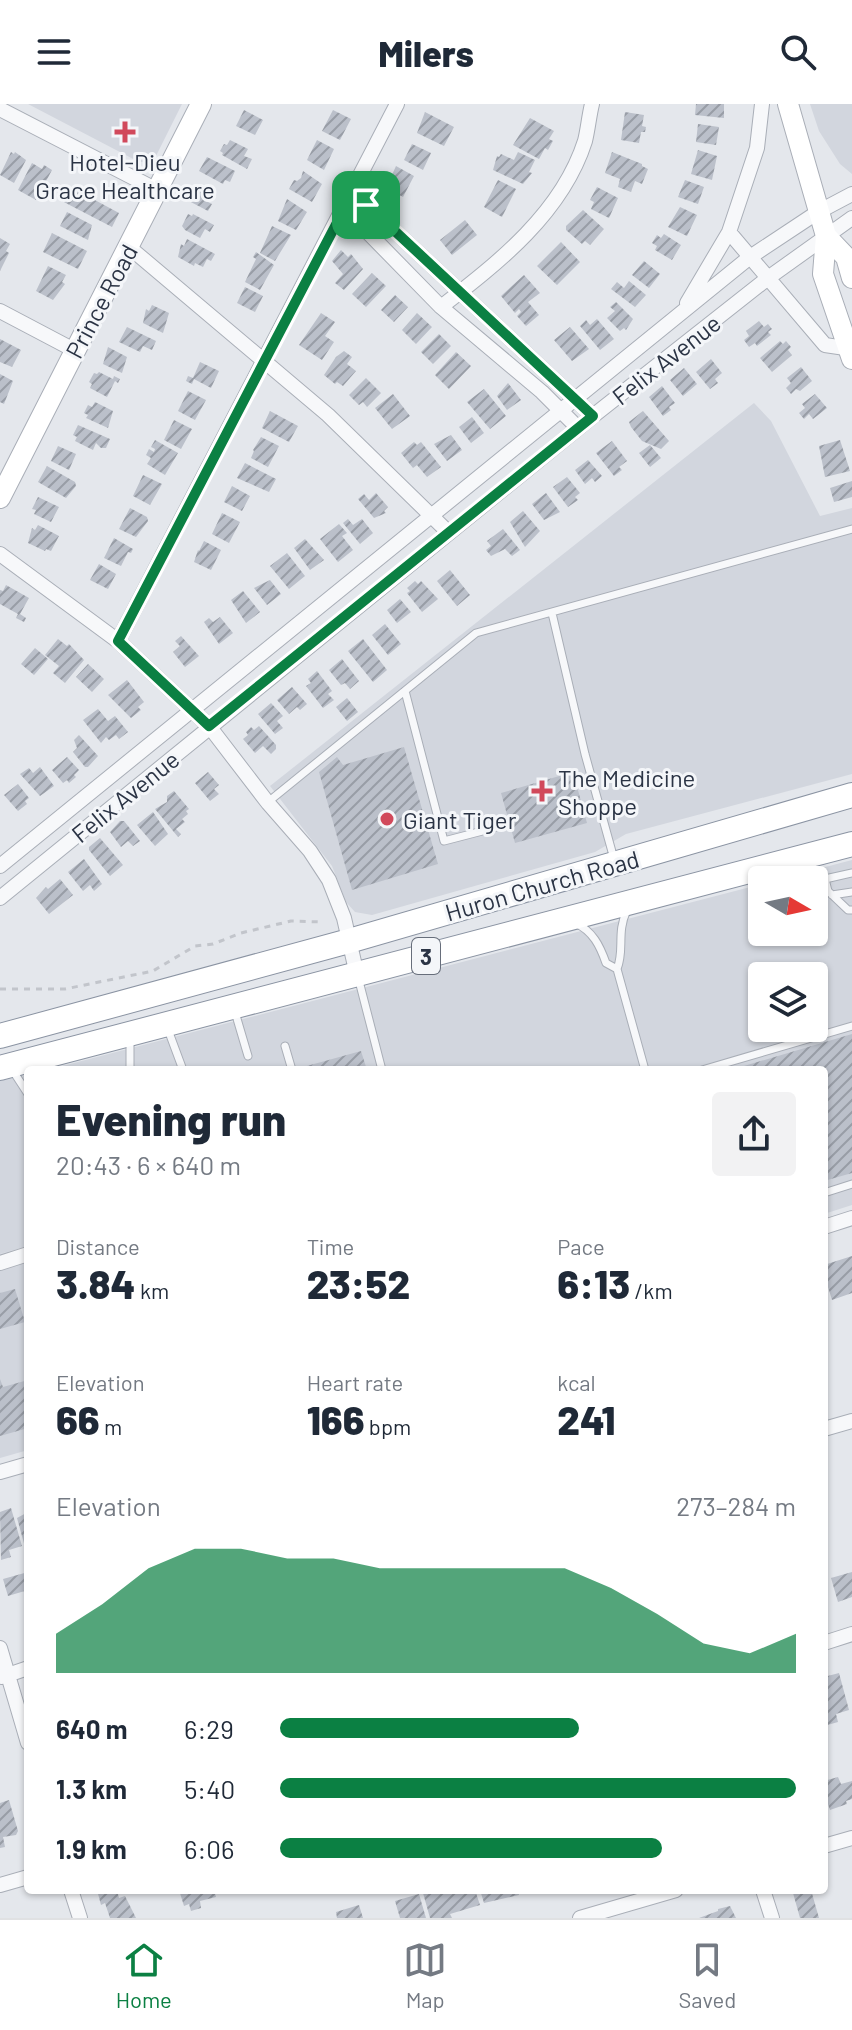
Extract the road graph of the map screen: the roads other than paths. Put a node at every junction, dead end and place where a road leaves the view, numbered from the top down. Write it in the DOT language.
graph roads {
  1 [pos="201,104"];
  2 [pos="397,104"];
  3 [pos="592,104"];
  4 [pos="762,104"];
  5 [pos="788,104"];
  6 [pos="0,109"];
  7 [pos="157,190"];
  8 [pos="353,192"];
  9 [pos="851,197"];
  10 [pos="344,208"];
  11 [pos="818,212"];
  12 [pos="852,218"];
  13 [pos="729,232"];
  14 [pos="826,236"];
  15 [pos="129,247"];
  16 [pos="750,257"];
  17 [pos="768,278"];
  18 [pos="852,278"];
  19 [pos="460,292"];
  20 [pos="441,307"];
  21 [pos="0,311"];
  22 [pos="682,311"];
  23 [pos="74,350"];
  24 [pos="851,353"];
  25 [pos="263,362"];
  26 [pos="574,399"];
  27 [pos="561,412"];
  28 [pos="593,416"];
  29 [pos="578,428"];
  30 [pos="0,498"];
  31 [pos="430,515"];
  32 [pos="852,529"];
  33 [pos="449,533"];
  34 [pos="0,554"];
  35 [pos="552,613"];
  36 [pos="118,641"];
  37 [pos="405,691"];
  38 [pos="194,711"];
  39 [pos="209,726"];
  40 [pos="852,795"];
  41 [pos="268,803"];
  42 [pos="494,828"];
  43 [pos="852,844"];
  44 [pos="615,864"];
  45 [pos="0,866"];
  46 [pos="805,866"];
  47 [pos="852,873"];
  48 [pos="748,879"];
  49 [pos="852,892"];
  50 [pos="830,893"];
  51 [pos="0,898"];
  52 [pos="632,902"];
  53 [pos="852,910"];
  54 [pos="566,919"];
  55 [pos="349,941"];
  56 [pos="617,969"];
  57 [pos="357,975"];
  58 [pos="234,1007"];
  59 [pos="166,1025"];
  60 [pos="852,1026"];
  61 [pos="130,1034"];
  62 [pos="0,1036"];
  63 [pos="285,1046"];
  64 [pos="248,1056"];
  65 [pos="130,1066"];
  66 [pos="181,1066"];
  67 [pos="291,1066"];
  68 [pos="381,1066"];
  69 [pos="644,1066"];
  70 [pos="716,1066"];
  71 [pos="5,1067"];
  72 [pos="24,1089"];
  73 [pos="852,1184"];
  74 [pos="828,1192"];
  75 [pos="852,1218"];
  76 [pos="828,1226"];
  77 [pos="24,1255"];
  78 [pos="0,1263"];
  79 [pos="852,1421"];
  80 [pos="828,1428"];
  81 [pos="24,1465"];
  82 [pos="0,1472"];
  83 [pos="852,1634"];
  84 [pos="828,1642"];
  85 [pos="0,1648"];
  86 [pos="24,1669"];
  87 [pos="4,1676"];
  88 [pos="24,1732"];
  89 [pos="852,1838"];
  90 [pos="828,1845"];
  91 [pos="24,1878"];
  92 [pos="0,1885"];
  93 [pos="72,1894"];
  94 [pos="662,1894"];
  95 [pos="764,1894"];
  96 [pos="80,1918"];
  97 [pos="580,1918"];
  98 [pos="772,1918"];
  1 -- 7 [label="street, Prince Road"];
  2 -- 8 [label="street"];
  3 -- 19 [label="street"];
  4 -- 13 [label="street, Felix Avenue"];
  5 -- 11 [label="street"];
  6 -- 7 [label="street"];
  7 -- 15 [label="street, Prince Road"];
  8 -- 10 [label="street"];
  8 -- 19 [label="street"];
  9 -- 11 [label="street, Felix Avenue"];
  10 -- 20 [label="street"];
  10 -- 25 [label="street"];
  11 -- 14 [label="street"];
  11 -- 16 [label="street, Felix Avenue"];
  12 -- 14 [label="street, Felix Avenue"];
  13 -- 16 [label="street"];
  13 -- 22 [label="street, Felix Avenue"];
  14 -- 17 [label="street, Felix Avenue"];
  14 -- 18 [label="street"];
  14 -- 24 [label="street"];
  15 -- 23 [label="street, Prince Road"];
  15 -- 25 [label="street"];
  16 -- 17 [label="street"];
  16 -- 22 [label="street, Felix Avenue"];
  17 -- 24 [label="street"];
  17 -- 28 [label="street, Felix Avenue"];
  19 -- 20 [label="street"];
  19 -- 26 [label="street"];
  20 -- 27 [label="street"];
  21 -- 23 [label="street"];
  22 -- 26 [label="street, Felix Avenue"];
  23 -- 30 [label="street, Prince Road"];
  25 -- 31 [label="street"];
  25 -- 36 [label="street"];
  26 -- 27 [label="street, Felix Avenue"];
  26 -- 28 [label="street"];
  27 -- 29 [label="street"];
  27 -- 31 [label="street, Felix Avenue"];
  28 -- 29 [label="street, Felix Avenue"];
  29 -- 33 [label="street, Felix Avenue"];
  31 -- 33 [label="street"];
  31 -- 38 [label="street, Felix Avenue"];
  32 -- 35 [label="lane"];
  33 -- 39 [label="street, Felix Avenue"];
  34 -- 36 [label="street"];
  35 -- 37 [label="lane"];
  35 -- 44 [label="lane"];
  36 -- 38 [label="street"];
  37 -- 41 [label="lane"];
  37 -- 42 [label="lane"];
  38 -- 39 [label="street"];
  38 -- 45 [label="street, Felix Avenue"];
  39 -- 41 [label="street"];
  39 -- 51 [label="street, Felix Avenue"];
  40 -- 44 [label="highway, Huron Church Road / 3"];
  41 -- 55 [label="street"];
  43 -- 46 [label="highway, Huron Church Road / 3"];
  44 -- 55 [label="highway, Huron Church Road / 3"];
  47 -- 50 [label="lane"];
  48 -- 52 [label="highway, Huron Church Road / 3"];
  49 -- 50 [label="lane"];
  50 -- 53 [label="lane"];
  52 -- 54 [label="highway, Huron Church Road / 3"];
  52 -- 56 [label="lane"];
  54 -- 56 [label="lane"];
  54 -- 57 [label="highway, Huron Church Road / 3"];
  55 -- 57 [label="street"];
  55 -- 62 [label="highway, Huron Church Road / 3"];
  56 -- 69 [label="lane"];
  57 -- 58 [label="highway, Huron Church Road / 3"];
  57 -- 68 [label="lane"];
  58 -- 59 [label="highway, Huron Church Road / 3"];
  58 -- 64 [label="lane"];
  59 -- 61 [label="highway, Huron Church Road / 3"];
  59 -- 66 [label="lane"];
  60 -- 70 [label="lane"];
  61 -- 65 [label="lane"];
  61 -- 71 [label="highway, Huron Church Road / 3"];
  63 -- 67 [label="lane"];
  71 -- 72 [label="lane"];
  73 -- 74 [label="lane"];
  75 -- 76 [label="street"];
  77 -- 78 [label="street"];
  79 -- 80 [label="street"];
  81 -- 82 [label="street"];
  83 -- 84 [label="street"];
  85 -- 87 [label="street"];
  86 -- 87 [label="street"];
  87 -- 88 [label="street"];
  89 -- 90 [label="street"];
  91 -- 92 [label="street"];
  93 -- 96 [label="street"];
  94 -- 97 [label="street"];
  95 -- 98 [label="street"];
}
